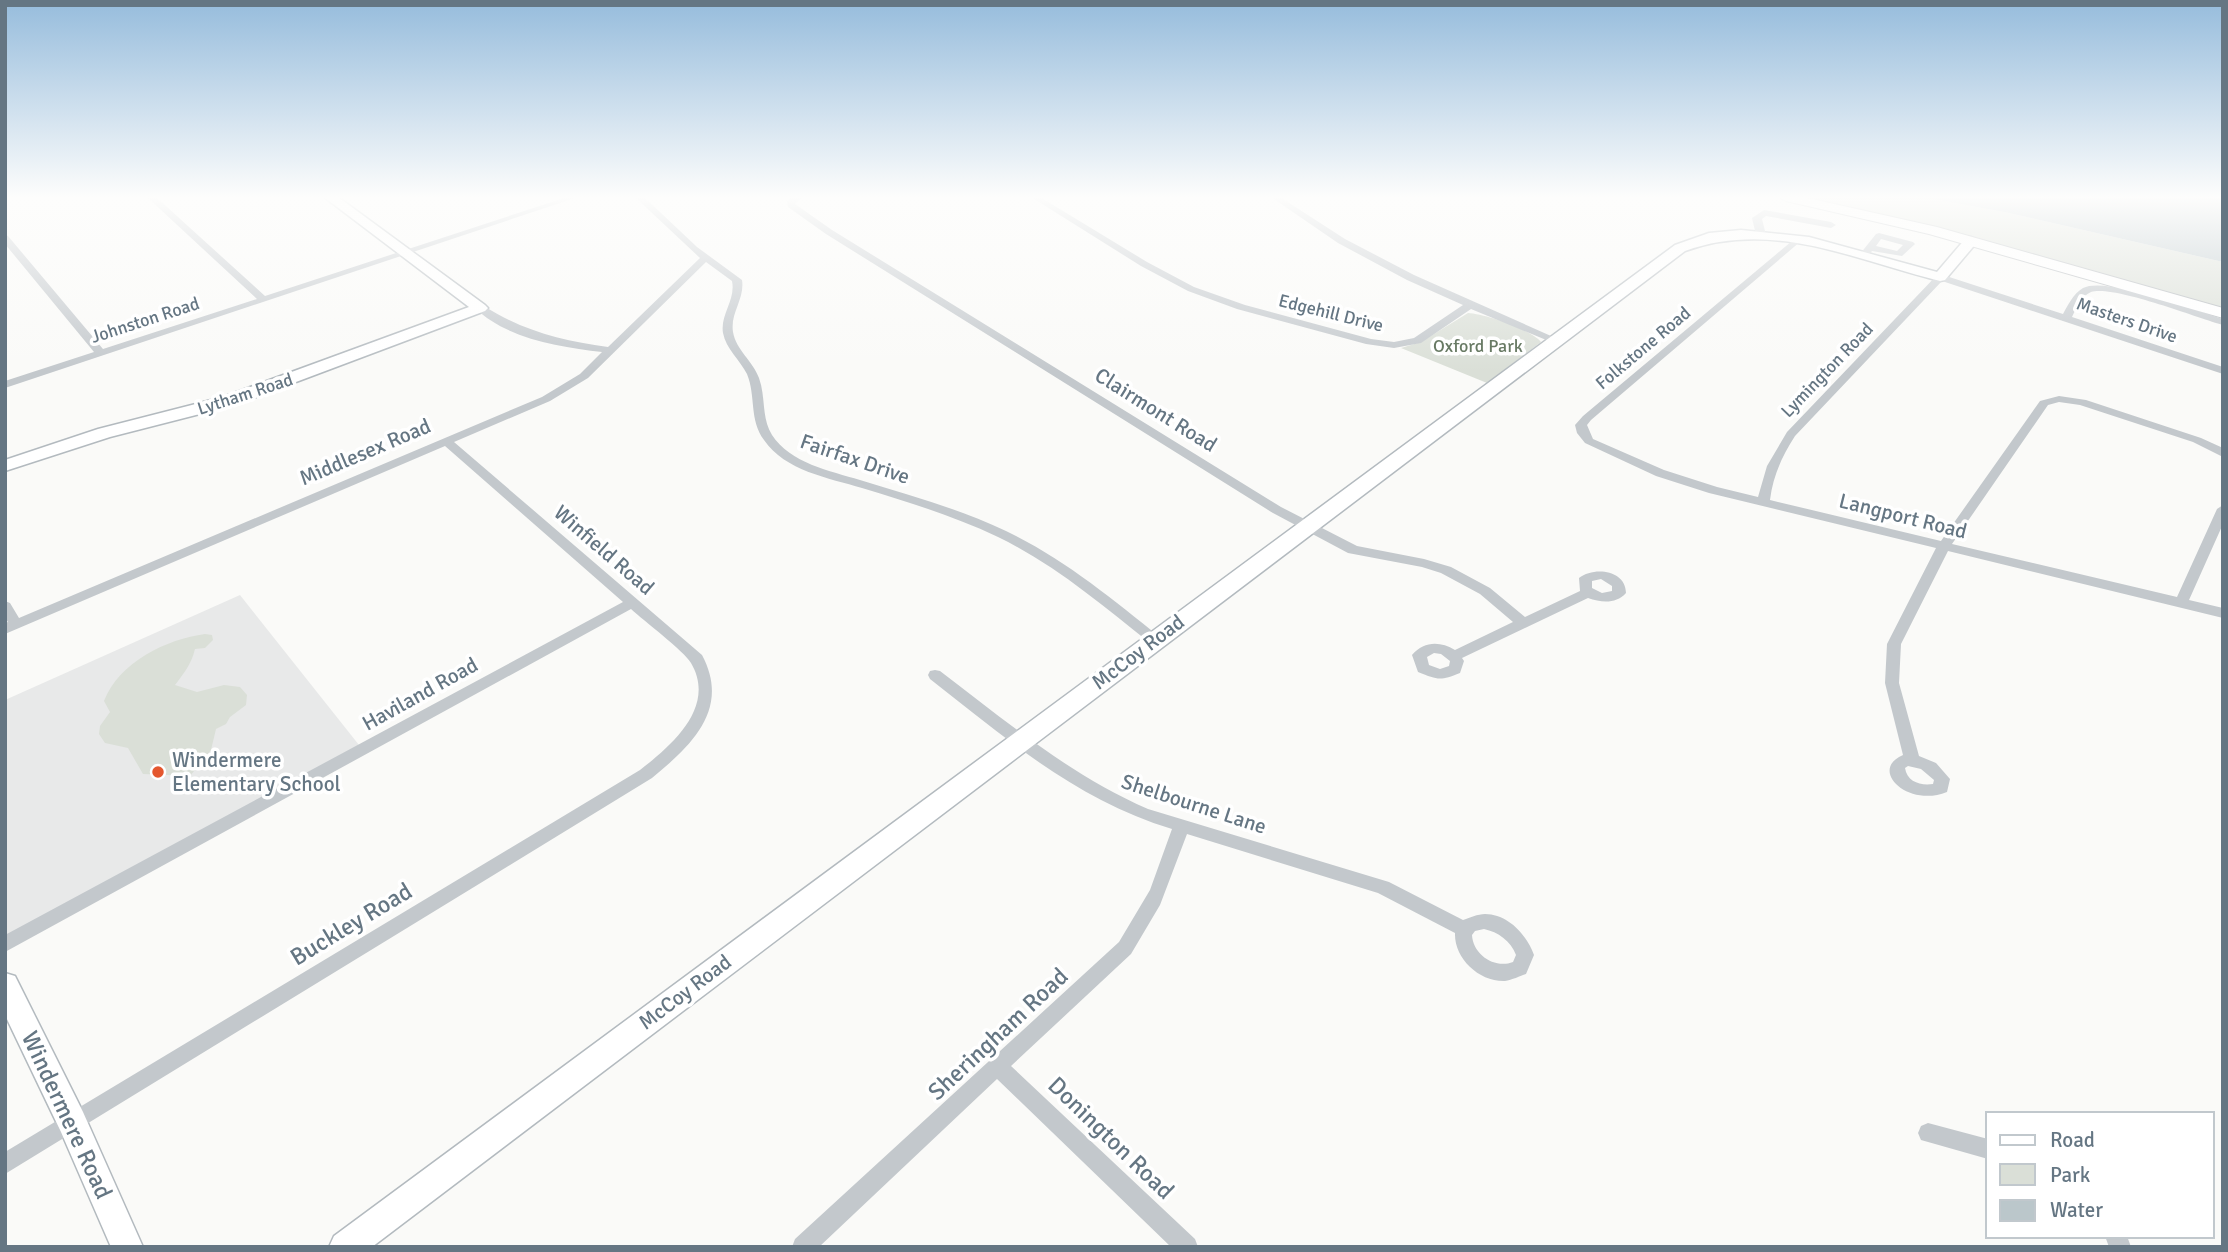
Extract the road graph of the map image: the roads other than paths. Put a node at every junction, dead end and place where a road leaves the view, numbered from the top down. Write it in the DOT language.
graph roads {
  1 [pos="20,255"];
  2 [pos="215,255"];
  3 [pos="396,255"];
  4 [pos="410,255"];
  5 [pos="702,255"];
  6 [pos="868,255"];
  7 [pos="1130,255"];
  8 [pos="1365,255"];
  9 [pos="1672,255"];
  10 [pos="1779,255"];
  11 [pos="1876,255"];
  12 [pos="1959,255"];
  13 [pos="2021,255"];
  14 [pos="705,258"];
  15 [pos="1940,277"];
  16 [pos="263,299"];
  17 [pos="1469,306"];
  18 [pos="480,309"];
  19 [pos="2223,313"];
  20 [pos="2066,318"];
  21 [pos="2223,322"];
  22 [pos="1555,340"];
  23 [pos="610,351"];
  24 [pos="101,353"];
  25 [pos="2223,371"];
  26 [pos="5,385"];
  27 [pos="1583,433"];
  28 [pos="446,441"];
  29 [pos="2223,453"];
  30 [pos="5,466"];
  31 [pos="1764,502"];
  32 [pos="2223,509"];
  33 [pos="1306,526"];
  34 [pos="1944,546"];
  35 [pos="1589,592"];
  36 [pos="633,603"];
  37 [pos="2181,603"];
  38 [pos="5,606"];
  39 [pos="2223,613"];
  40 [pos="1523,623"];
  41 [pos="11,626"];
  42 [pos="1155,640"];
  43 [pos="1454,656"];
  44 [pos="935,675"];
  45 [pos="703,706"];
  46 [pos="1022,740"];
  47 [pos="1912,760"];
  48 [pos="1181,826"];
  49 [pos="1464,929"];
  50 [pos="5,944"];
  51 [pos="5,985"];
  52 [pos="998,1067"];
  53 [pos="72,1122"];
  54 [pos="1928,1133"];
  55 [pos="1986,1148"];
  56 [pos="5,1164"];
  57 [pos="127,1247"];
  58 [pos="345,1247"];
  59 [pos="803,1247"];
  60 [pos="1187,1247"];
  1 -- 24 [label="street"];
  2 -- 16 [label="street"];
  3 -- 16 [label="street, Johnston Road"];
  4 -- 18 [label="main road"];
  5 -- 14 [label="street, Fairfax Drive"];
  6 -- 33 [label="street, Clairmont Road"];
  7 -- 17 [label="street, Edgehill Drive"];
  8 -- 17 [label="street"];
  9 -- 22 [label="main road, McCoy Road"];
  10 -- 27 [label="street, Folkstone Road"];
  11 -- 15 [label="main road, McCoy Road"];
  12 -- 15 [label="main road"];
  13 -- 19 [label="main road"];
  14 -- 23 [label="street, Middlesex Road"];
  14 -- 42 [label="street, Fairfax Drive"];
  15 -- 20 [label="street, Masters Drive"];
  15 -- 31 [label="street, Lymington Road"];
  16 -- 24 [label="street, Johnston Road"];
  17 -- 22 [label="street"];
  18 -- 23 [label="street"];
  18 -- 30 [label="main road, Lytham Road"];
  20 -- 21 [label="street"];
  20 -- 25 [label="street, Masters Drive"];
  22 -- 33 [label="main road, McCoy Road"];
  23 -- 28 [label="street, Middlesex Road"];
  24 -- 26 [label="street, Johnston Road"];
  27 -- 31 [label="street, Langport Road"];
  28 -- 36 [label="street, Winfield Road"];
  28 -- 41 [label="street, Middlesex Road"];
  29 -- 34 [label="street"];
  31 -- 34 [label="street, Langport Road"];
  32 -- 37 [label="street"];
  33 -- 40 [label="street, Clairmont Road"];
  33 -- 42 [label="main road, McCoy Road"];
  34 -- 37 [label="street, Langport Road"];
  34 -- 47 [label="street"];
  35 -- 40 [label="street"];
  36 -- 45 [label="street, Winfield Road"];
  36 -- 50 [label="street, Haviland Road"];
  37 -- 39 [label="street, Langport Road"];
  38 -- 41 [label="street"];
  40 -- 43 [label="street"];
  42 -- 46 [label="main road, McCoy Road"];
  44 -- 46 [label="street, Shelbourne Lane"];
  45 -- 53 [label="street, Buckley Road"];
  46 -- 48 [label="street, Shelbourne Lane"];
  46 -- 58 [label="main road, McCoy Road"];
  48 -- 49 [label="street, Shelbourne Lane"];
  48 -- 52 [label="street, Sheringham Road"];
  51 -- 53 [label="main road, Windermere Road"];
  52 -- 59 [label="street, Sheringham Road"];
  52 -- 60 [label="street, Donington Road"];
  53 -- 56 [label="street, Buckley Road"];
  53 -- 57 [label="main road, Windermere Road"];
  54 -- 55 [label="street"];
}
